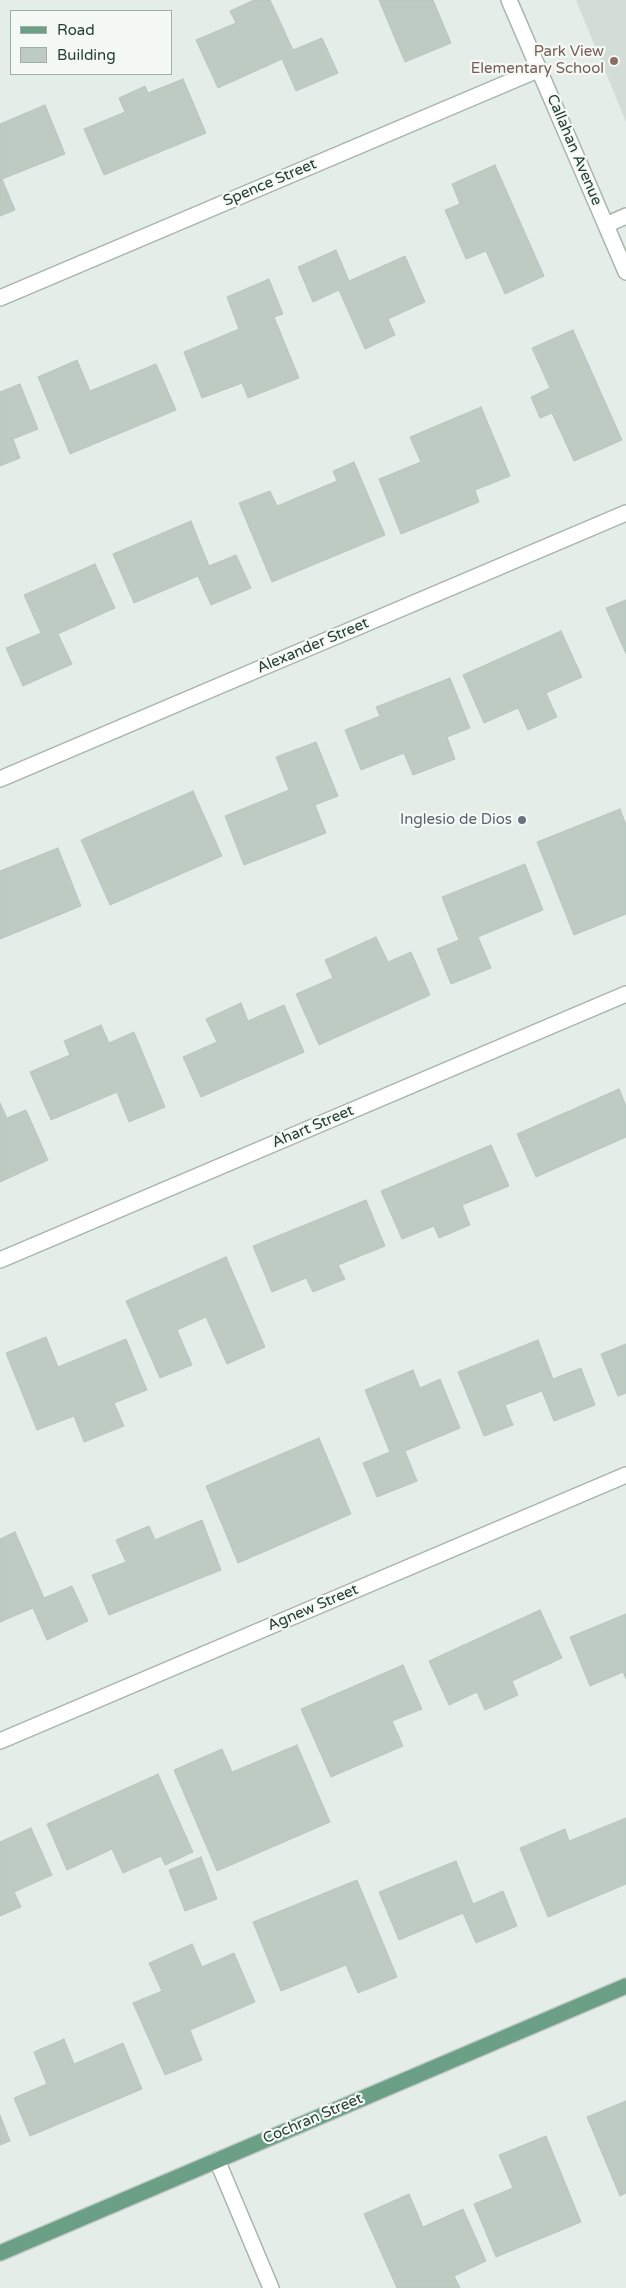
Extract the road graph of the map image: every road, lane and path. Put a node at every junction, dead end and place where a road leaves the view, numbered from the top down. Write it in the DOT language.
graph roads {
  1 [pos="509,0"];
  2 [pos="540,69"];
  3 [pos="626,216"];
  4 [pos="606,225"];
  5 [pos="626,272"];
  6 [pos="0,298"];
  7 [pos="626,513"];
  8 [pos="0,779"];
  9 [pos="626,994"];
  10 [pos="0,1260"];
  11 [pos="626,1475"];
  12 [pos="0,1741"];
  13 [pos="626,1986"];
  14 [pos="217,2160"];
  15 [pos="0,2253"];
  16 [pos="272,2288"];
  1 -- 2 [label="street, Callahan Avenue"];
  2 -- 4 [label="street, Callahan Avenue"];
  2 -- 6 [label="street, Spence Street"];
  3 -- 4 [label="street"];
  4 -- 5 [label="street, Callahan Avenue"];
  7 -- 8 [label="street, Alexander Street"];
  9 -- 10 [label="street, Ahart Street"];
  11 -- 12 [label="street, Agnew Street"];
  13 -- 14 [label="main road, Cochran Street"];
  14 -- 15 [label="main road, Cochran Street"];
  14 -- 16 [label="street"];
}
